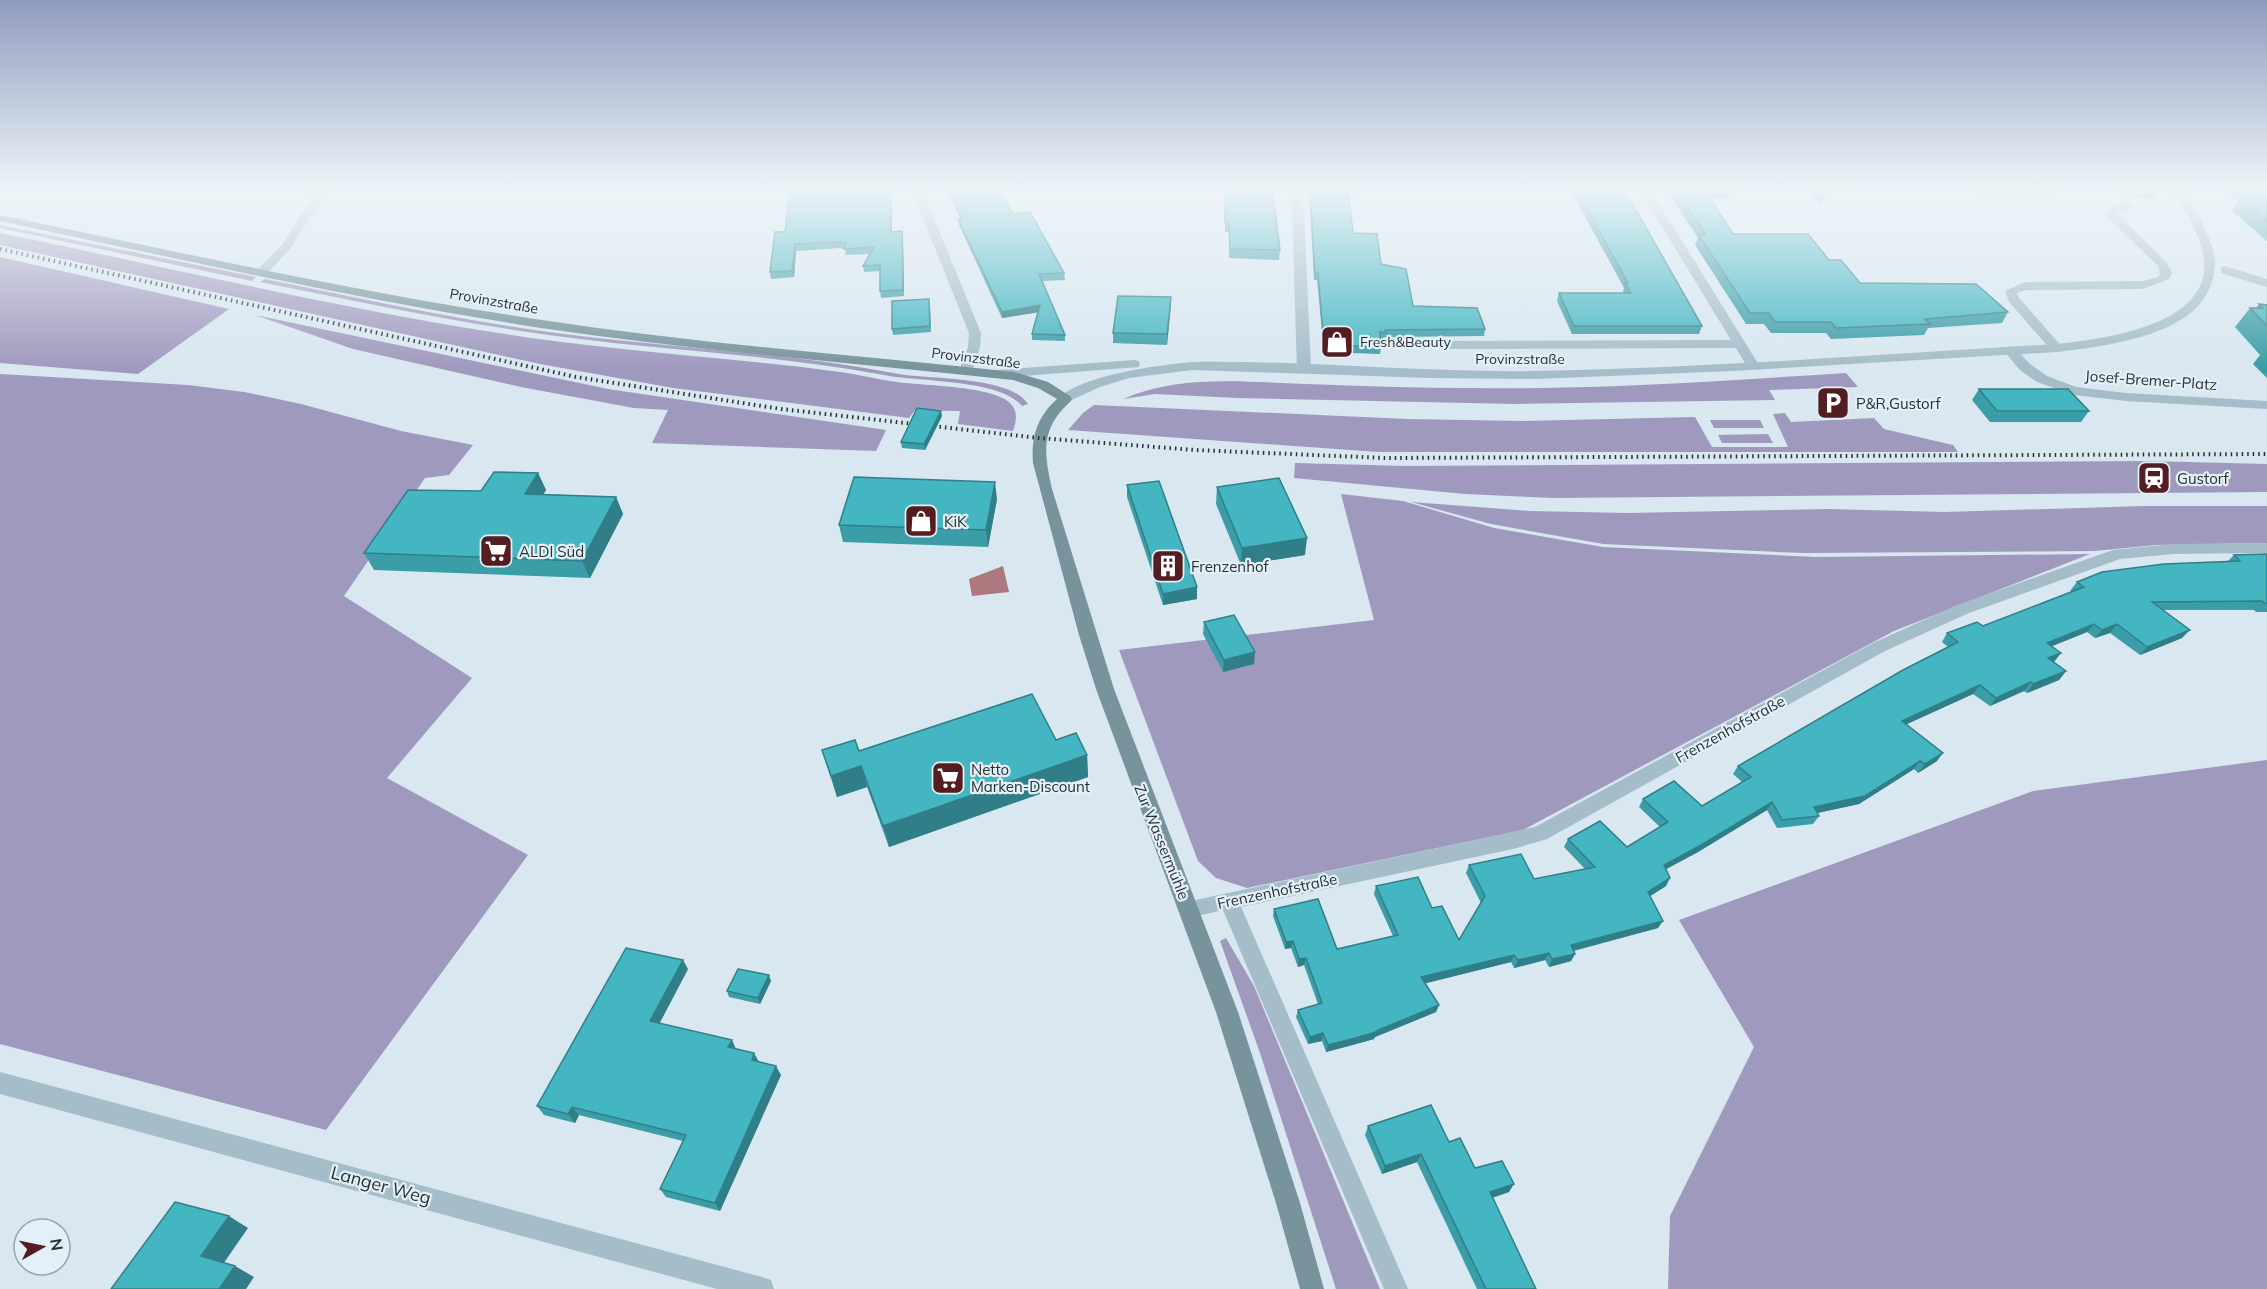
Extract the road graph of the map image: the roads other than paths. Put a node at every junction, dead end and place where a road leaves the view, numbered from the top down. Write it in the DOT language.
graph roads {
  1 [pos="151,249"];
  2 [pos="284,249"];
  3 [pos="941,249"];
  4 [pos="1299,249"];
  5 [pos="1681,249"];
  6 [pos="2147,249"];
  7 [pos="2224,256"];
  8 [pos="262,272"];
  9 [pos="2221,281"];
  10 [pos="2267,283"];
  11 [pos="1739,344"];
  12 [pos="1418,345"];
  13 [pos="2057,348"];
  14 [pos="2009,350"];
  15 [pos="1753,365"];
  16 [pos="1171,366"];
  17 [pos="1304,369"];
  18 [pos="966,371"];
  19 [pos="997,374"];
  20 [pos="1065,399"];
  21 [pos="2267,405"];
  22 [pos="2267,548"];
  23 [pos="1229,901"];
  24 [pos="1189,909"];
  25 [pos="0,1083"];
  26 [pos="762,1289"];
  27 [pos="1312,1289"];
  28 [pos="1396,1289"];
  1 -- 8 [label="main road, Provinzstraße"];
  2 -- 8 [label="street"];
  3 -- 18 [label="street"];
  4 -- 17 [label="street"];
  5 -- 11 [label="street"];
  6 -- 13 [label="street"];
  7 -- 9 [label="street"];
  8 -- 18 [label="main road, Provinzstraße"];
  9 -- 10 [label="street"];
  9 -- 13 [label="street, Provinzstraße"];
  11 -- 12 [label="street, Provinzstraße"];
  11 -- 15 [label="street"];
  13 -- 14 [label="street, Provinzstraße"];
  14 -- 15 [label="street, Provinzstraße"];
  14 -- 21 [label="street, Josef-Bremer-Platz"];
  15 -- 17 [label="street, Provinzstraße"];
  16 -- 17 [label="street, Provinzstraße"];
  16 -- 19 [label="street"];
  16 -- 20 [label="street, Provinzstraße"];
  18 -- 19 [label="main road, Provinzstraße"];
  19 -- 20 [label="main road, Provinzstraße"];
  20 -- 24 [label="main road, Zur Wassermühle"];
  22 -- 23 [label="street, Frenzenhofstraße"];
  23 -- 24 [label="street, Frenzenhofstraße"];
  23 -- 28 [label="street"];
  24 -- 27 [label="main road, Zur Wassermühle"];
  25 -- 26 [label="street, Langer Weg"];
}
